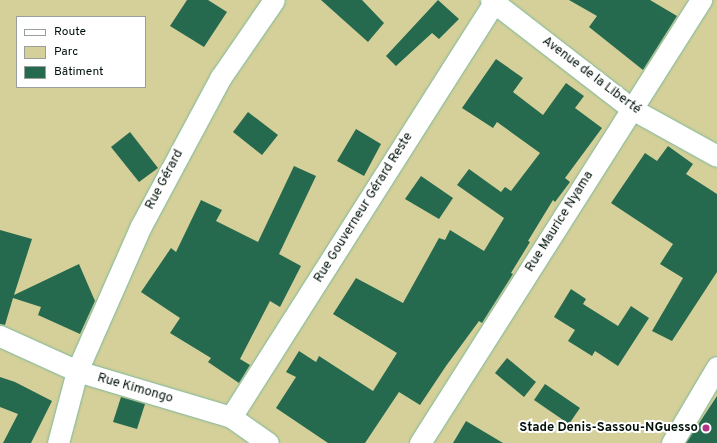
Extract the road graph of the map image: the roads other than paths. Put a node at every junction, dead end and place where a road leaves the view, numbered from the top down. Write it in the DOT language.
graph roads {
  1 [pos="274,0"];
  2 [pos="701,0"];
  3 [pos="494,1"];
  4 [pos="632,109"];
  5 [pos="717,156"];
  6 [pos="0,336"];
  7 [pos="717,367"];
  8 [pos="77,371"];
  9 [pos="231,417"];
  10 [pos="58,443"];
  11 [pos="268,443"];
  12 [pos="420,443"];
  13 [pos="672,443"];
  1 -- 8 [label="street, Rue Gérard"];
  2 -- 4 [label="street, Rue Maurice Nyama"];
  3 -- 4 [label="street, Avenue de la Liberté"];
  3 -- 9 [label="street, Rue Gouverneur Gérard Reste"];
  4 -- 5 [label="street, Avenue de la Liberté"];
  4 -- 12 [label="street, Rue Maurice Nyama"];
  6 -- 8 [label="street, Rue Kimongo"];
  7 -- 13 [label="street"];
  8 -- 9 [label="street, Rue Kimongo"];
  8 -- 10 [label="street, Rue Gérard"];
  9 -- 11 [label="street, Rue Kimongo"];
}
